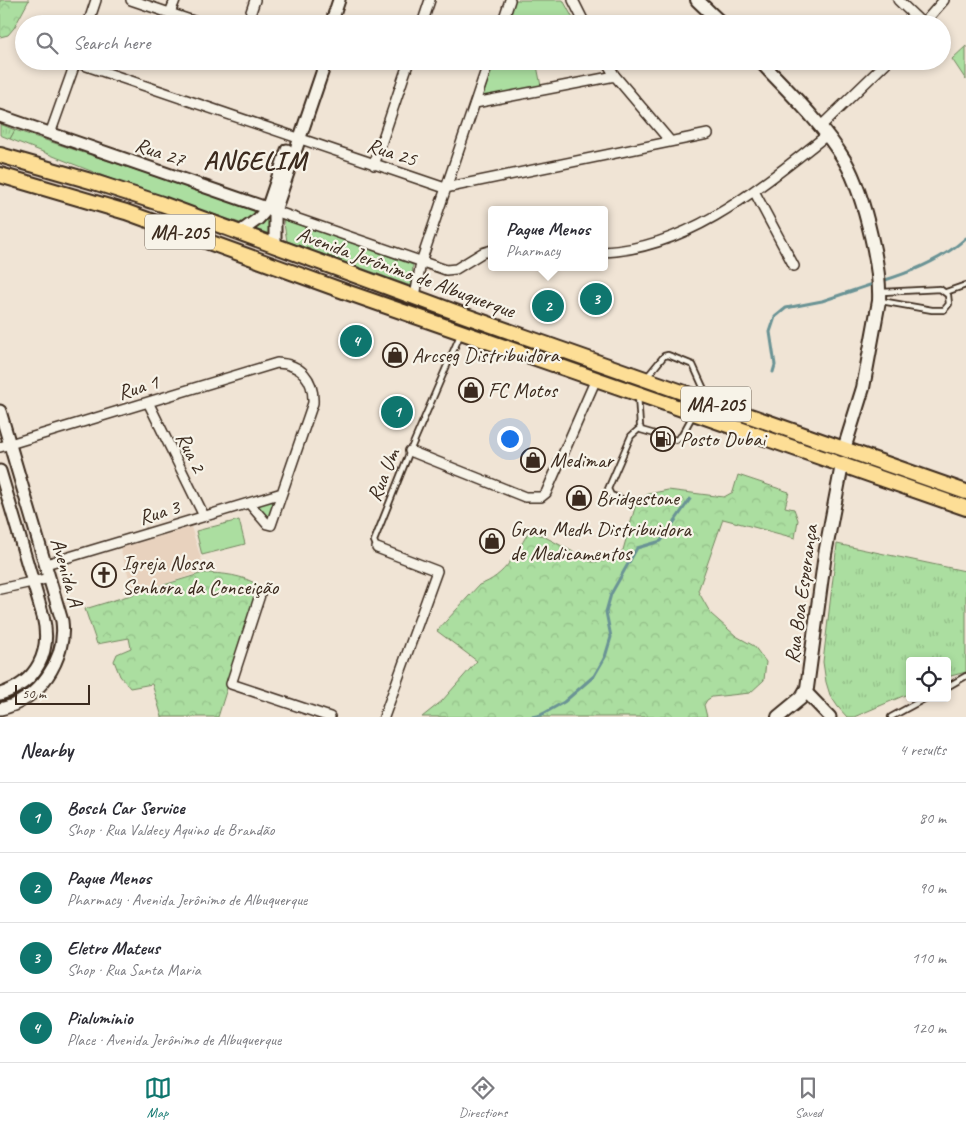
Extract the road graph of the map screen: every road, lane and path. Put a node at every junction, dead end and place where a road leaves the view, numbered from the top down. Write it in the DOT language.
graph roads {
  1 [pos="96,0"];
  2 [pos="131,0"];
  3 [pos="174,0"];
  4 [pos="255,0"];
  5 [pos="339,0"];
  6 [pos="347,0"];
  7 [pos="430,0"];
  8 [pos="510,0"];
  9 [pos="573,0"];
  10 [pos="697,0"];
  11 [pos="898,0"];
  12 [pos="944,0"];
  13 [pos="170,13"];
  14 [pos="91,15"];
  15 [pos="176,15"];
  16 [pos="250,15"];
  17 [pos="334,15"];
  18 [pos="342,15"];
  19 [pos="425,15"];
  20 [pos="505,15"];
  21 [pos="580,15"];
  22 [pos="713,15"];
  23 [pos="914,15"];
  24 [pos="931,15"];
  25 [pos="72,70"];
  26 [pos="98,70"];
  27 [pos="317,70"];
  28 [pos="406,70"];
  29 [pos="486,70"];
  30 [pos="611,70"];
  31 [pos="768,70"];
  32 [pos="880,70"];
  33 [pos="615,76"];
  34 [pos="475,104"];
  35 [pos="0,116"];
  36 [pos="824,130"];
  37 [pos="50,134"];
  38 [pos="708,134"];
  39 [pos="295,138"];
  40 [pos="670,141"];
  41 [pos="0,155"];
  42 [pos="374,165"];
  43 [pos="3,177"];
  44 [pos="446,188"];
  45 [pos="754,191"];
  46 [pos="271,210"];
  47 [pos="126,212"];
  48 [pos="240,232"];
  49 [pos="275,245"];
  50 [pos="608,251"];
  51 [pos="488,252"];
  52 [pos="421,262"];
  53 [pos="794,266"];
  54 [pos="966,285"];
  55 [pos="946,292"];
  56 [pos="880,294"];
  57 [pos="415,298"];
  58 [pos="462,332"];
  59 [pos="596,379"];
  60 [pos="645,379"];
  61 [pos="638,394"];
  62 [pos="148,402"];
  63 [pos="709,402"];
  64 [pos="0,411"];
  65 [pos="694,413"];
  66 [pos="640,428"];
  67 [pos="3,445"];
  68 [pos="844,449"];
  69 [pos="410,450"];
  70 [pos="842,464"];
  71 [pos="0,471"];
  72 [pos="282,492"];
  73 [pos="966,492"];
  74 [pos="630,502"];
  75 [pos="249,503"];
  76 [pos="966,508"];
  77 [pos="204,516"];
  78 [pos="377,548"];
  79 [pos="46,564"];
  80 [pos="50,578"];
  81 [pos="33,582"];
  82 [pos="0,589"];
  83 [pos="260,595"];
  84 [pos="966,676"];
  85 [pos="951,684"];
  86 [pos="806,691"];
  87 [pos="0,694"];
  88 [pos="919,702"];
  89 [pos="3,709"];
  90 [pos="330,717"];
  91 [pos="384,717"];
  92 [pos="778,717"];
  93 [pos="830,717"];
  94 [pos="891,717"];
  1 -- 14 [label="street"];
  2 -- 13 [label="street"];
  3 -- 13 [label="street"];
  4 -- 16 [label="street"];
  5 -- 17 [label="street"];
  6 -- 18 [label="street"];
  7 -- 19 [label="street"];
  8 -- 20 [label="street"];
  9 -- 21 [label="street"];
  10 -- 22 [label="main road"];
  11 -- 23 [label="street"];
  12 -- 24 [label="street"];
  13 -- 15 [label="street"];
  25 -- 37 [label="street"];
  26 -- 39 [label="street, Rua 25"];
  27 -- 39 [label="street"];
  28 -- 42 [label="street"];
  29 -- 34 [label="street"];
  30 -- 33 [label="street"];
  31 -- 36 [label="main road"];
  32 -- 36 [label="street"];
  33 -- 34 [label="street"];
  33 -- 40 [label="street"];
  34 -- 44 [label="street"];
  35 -- 37 [label="street, Rua 27"];
  36 -- 45 [label="street"];
  36 -- 56 [label="main road"];
  37 -- 46 [label="street, Rua 27"];
  38 -- 40 [label="street, Rua 25"];
  39 -- 42 [label="street, Rua 25"];
  39 -- 46 [label="street"];
  40 -- 44 [label="street, Rua 25"];
  41 -- 48 [label="main road, Avenida Jerônimo de Albuquerque / MA-205"];
  42 -- 44 [label="street, Rua 25"];
  43 -- 47 [label="main road, Avenida Jerônimo de Albuquerque / MA-205"];
  44 -- 52 [label="street"];
  45 -- 50 [label="street"];
  45 -- 53 [label="street"];
  46 -- 48 [label="street"];
  46 -- 49 [label="street"];
  46 -- 52 [label="street, Rua 27"];
  47 -- 49 [label="main road"];
  47 -- 58 [label="main road, Avenida Jerônimo de Albuquerque / MA-205"];
  48 -- 49 [label="main road, Avenida Jerônimo de Albuquerque / MA-205"];
  49 -- 57 [label="main road, Avenida Jerônimo de Albuquerque / MA-205"];
  51 -- 52 [label="street, Rua 27"];
  52 -- 57 [label="street"];
  54 -- 55 [label="lane"];
  55 -- 56 [label="lane"];
  55 -- 56 [label="lane"];
  56 -- 68 [label="main road"];
  57 -- 60 [label="main road, Avenida Jerônimo de Albuquerque / MA-205"];
  58 -- 59 [label="main road, Avenida Jerônimo de Albuquerque / MA-205"];
  58 -- 69 [label="lane, Rua Um"];
  59 -- 61 [label="main road, Avenida Jerônimo de Albuquerque / MA-205"];
  59 -- 69 [label="street"];
  60 -- 63 [label="main road, Avenida Jerônimo de Albuquerque / MA-205"];
  60 -- 63 [label="lane"];
  61 -- 65 [label="main road, Avenida Jerônimo de Albuquerque / MA-205"];
  61 -- 66 [label="lane"];
  62 -- 67 [label="street, Rua 1"];
  62 -- 72 [label="street, Rua 1"];
  62 -- 77 [label="street, Rua 2"];
  63 -- 68 [label="main road, Avenida Jerônimo de Albuquerque / MA-205"];
  64 -- 67 [label="street, Avenida A"];
  65 -- 66 [label="lane"];
  65 -- 70 [label="main road, Avenida Jerônimo de Albuquerque / MA-205"];
  66 -- 74 [label="lane"];
  67 -- 79 [label="street, Avenida A"];
  68 -- 73 [label="main road, Avenida Jerônimo de Albuquerque / MA-205"];
  69 -- 78 [label="lane, Rua Um"];
  70 -- 76 [label="main road, Avenida Jerônimo de Albuquerque / MA-205"];
  70 -- 86 [label="main road, Rua Boa Esperança"];
  71 -- 81 [label="street, Avenida A"];
  72 -- 75 [label="street, Rua 3"];
  72 -- 75 [label="street"];
  75 -- 77 [label="street, Rua 3"];
  77 -- 79 [label="street, Rua 3"];
  78 -- 91 [label="street"];
  79 -- 80 [label="street, Avenida A"];
  80 -- 81 [label="street"];
  80 -- 89 [label="street, Avenida A"];
  81 -- 82 [label="street"];
  81 -- 87 [label="street, Avenida A"];
  83 -- 90 [label="street"];
  84 -- 85 [label="lane"];
  86 -- 92 [label="main road, Rua Boa Esperança"];
  86 -- 93 [label="street"];
  88 -- 94 [label="lane"];
}
